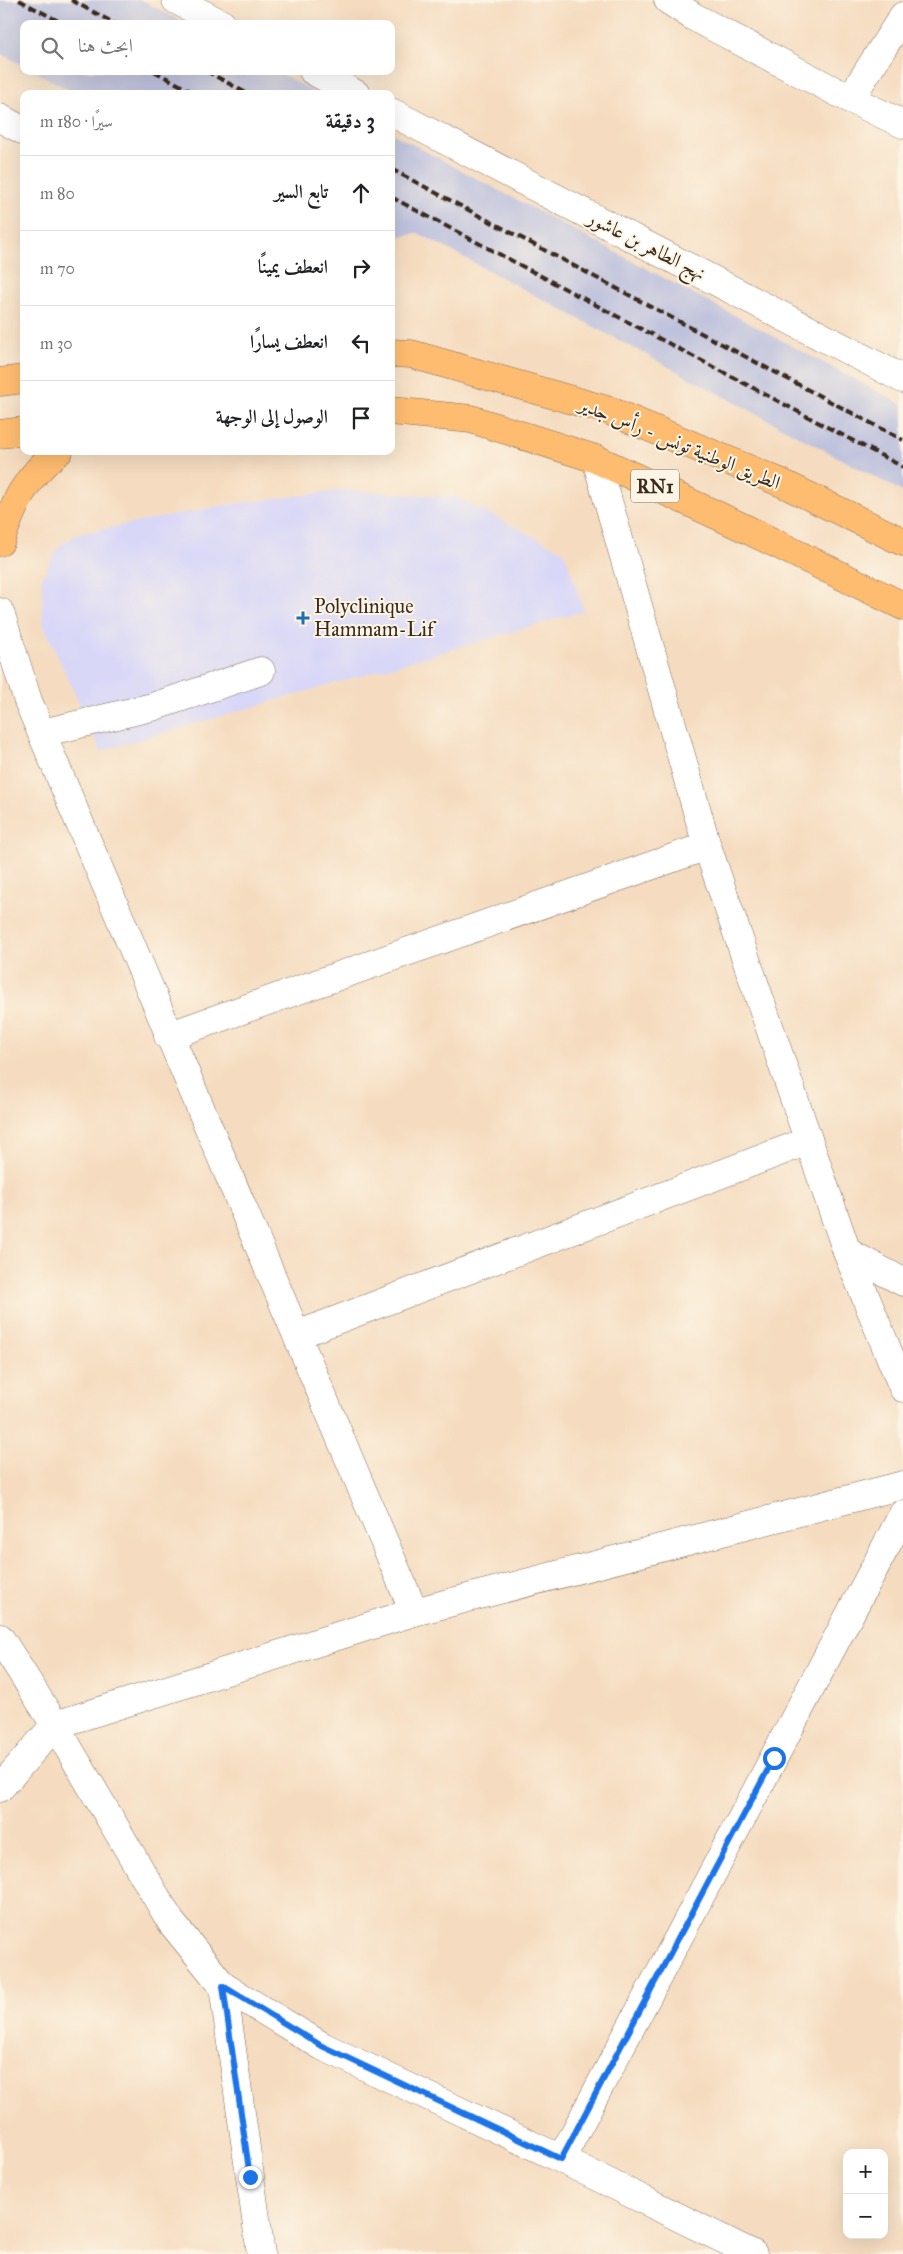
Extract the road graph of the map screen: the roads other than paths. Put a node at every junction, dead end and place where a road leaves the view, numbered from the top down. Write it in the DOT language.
graph roads {
  1 [pos="176,0"];
  2 [pos="668,0"];
  3 [pos="903,16"];
  4 [pos="214,20"];
  5 [pos="320,75"];
  6 [pos="349,90"];
  7 [pos="850,99"];
  8 [pos="395,114"];
  9 [pos="0,118"];
  10 [pos="903,124"];
  11 [pos="20,129"];
  12 [pos="395,353"];
  13 [pos="903,378"];
  14 [pos="395,411"];
  15 [pos="20,432"];
  16 [pos="0,434"];
  17 [pos="54,455"];
  18 [pos="596,458"];
  19 [pos="0,542"];
  20 [pos="903,542"];
  21 [pos="903,606"];
  22 [pos="0,612"];
  23 [pos="0,656"];
  24 [pos="261,671"];
  25 [pos="28,701"];
  26 [pos="42,733"];
  27 [pos="707,846"];
  28 [pos="168,1036"];
  29 [pos="808,1141"];
  30 [pos="846,1252"];
  31 [pos="903,1282"];
  32 [pos="297,1335"];
  33 [pos="903,1388"];
  34 [pos="903,1485"];
  35 [pos="903,1514"];
  36 [pos="414,1612"];
  37 [pos="0,1638"];
  38 [pos="55,1725"];
  39 [pos="0,1788"];
  40 [pos="223,1986"];
  41 [pos="561,2159"];
  42 [pos="261,2254"];
  43 [pos="753,2254"];
  1 -- 4 [label="street"];
  2 -- 7 [label="street"];
  3 -- 7 [label="street"];
  5 -- 6 [label="street"];
  7 -- 10 [label="street"];
  8 -- 13 [label="street, نهج الطاهر بن عاشور"];
  9 -- 11 [label="street"];
  12 -- 20 [label="highway, الطريق الوطنية تونس - رأس جدير / RN1"];
  14 -- 18 [label="highway, RN1"];
  15 -- 16 [label="highway"];
  17 -- 19 [label="highway"];
  18 -- 21 [label="highway, RN1"];
  18 -- 27 [label="street"];
  22 -- 25 [label="street"];
  23 -- 25 [label="street"];
  24 -- 26 [label="street"];
  25 -- 26 [label="street"];
  26 -- 28 [label="street"];
  27 -- 28 [label="street"];
  27 -- 29 [label="street"];
  28 -- 32 [label="street"];
  29 -- 30 [label="street"];
  29 -- 32 [label="street"];
  30 -- 31 [label="street"];
  30 -- 33 [label="street"];
  32 -- 36 [label="street"];
  34 -- 36 [label="street"];
  35 -- 41 [label="street"];
  36 -- 38 [label="street"];
  37 -- 38 [label="street"];
  38 -- 39 [label="street"];
  38 -- 40 [label="street"];
  40 -- 41 [label="street"];
  40 -- 42 [label="street"];
  41 -- 43 [label="street"];
}
